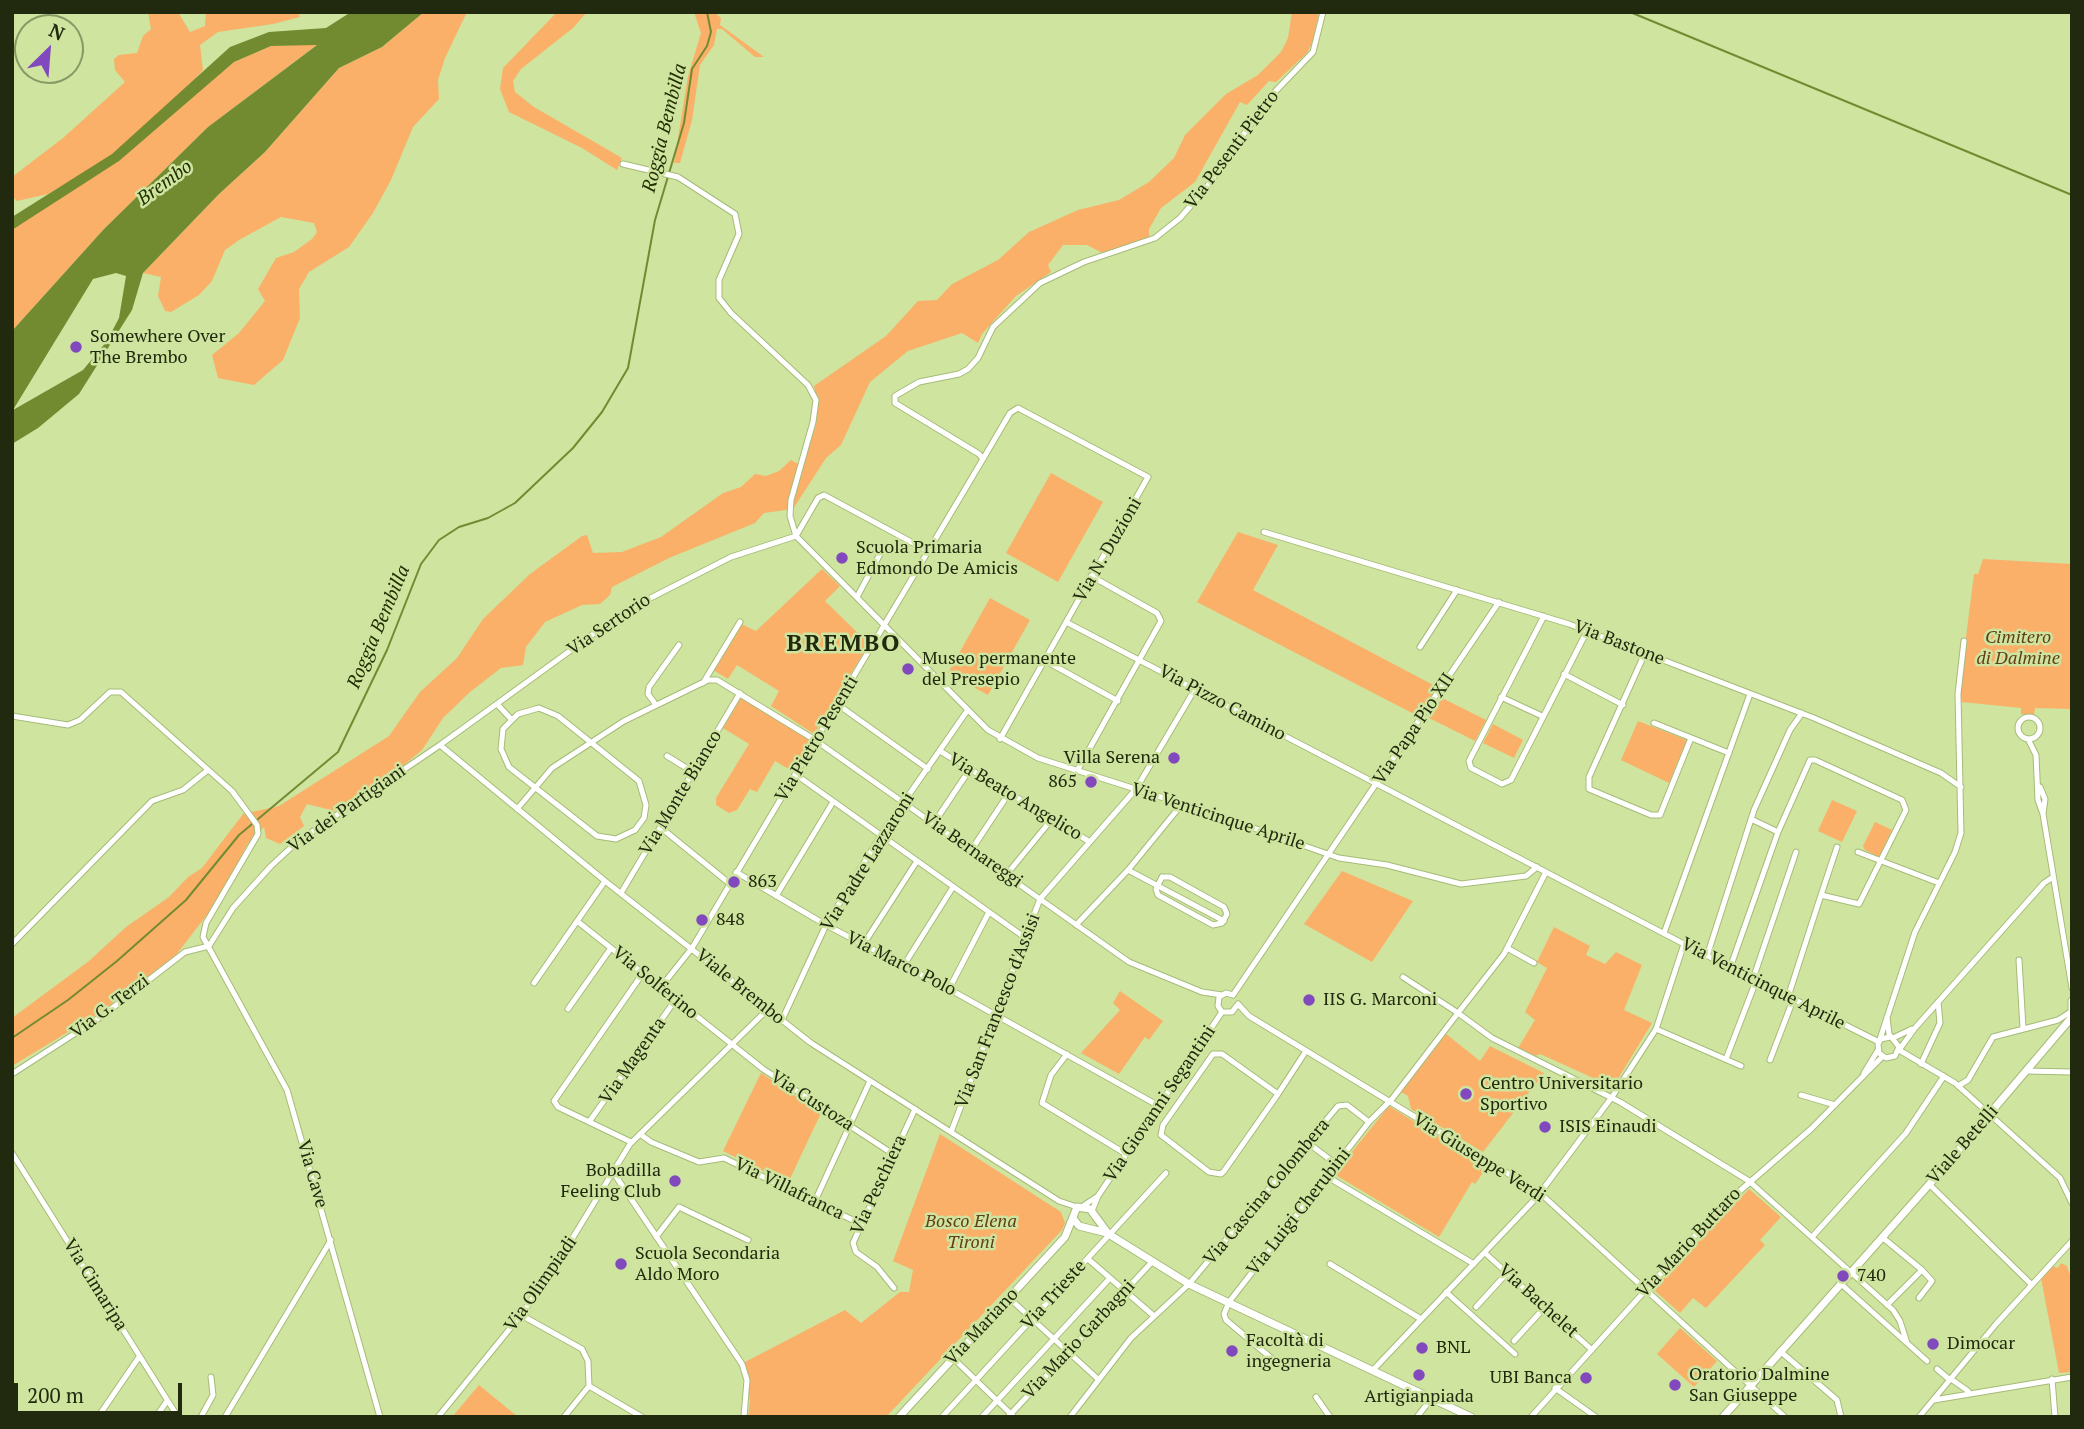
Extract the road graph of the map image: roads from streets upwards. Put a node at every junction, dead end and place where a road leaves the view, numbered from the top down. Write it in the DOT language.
graph roads {
  1 [pos="1323,12"];
  2 [pos="623,164"];
  3 [pos="983,458"];
  4 [pos="1148,477"];
  5 [pos="1264,532"];
  6 [pos="796,536"];
  7 [pos="929,551"];
  8 [pos="880,554"];
  9 [pos="1091,576"];
  10 [pos="1457,590"];
  11 [pos="857,597"];
  12 [pos="1499,603"];
  13 [pos="1544,616"];
  14 [pos="740,622"];
  15 [pos="1066,622"];
  16 [pos="885,625"];
  17 [pos="1587,631"];
  18 [pos="1964,641"];
  19 [pos="679,645"];
  20 [pos="1420,647"];
  21 [pos="1646,653"];
  22 [pos="1044,660"];
  23 [pos="1140,660"];
  24 [pos="1564,674"];
  25 [pos="703,683"];
  26 [pos="1195,689"];
  27 [pos="740,694"];
  28 [pos="1750,694"];
  29 [pos="1502,697"];
  30 [pos="1118,701"];
  31 [pos="497,704"];
  32 [pos="837,704"];
  33 [pos="656,705"];
  34 [pos="1623,705"];
  35 [pos="967,711"];
  36 [pos="1802,713"];
  37 [pos="12,716"];
  38 [pos="1542,716"];
  39 [pos="511,719"];
  40 [pos="1654,723"];
  41 [pos="2039,736"];
  42 [pos="1691,738"];
  43 [pos="1000,739"];
  44 [pos="2028,739"];
  45 [pos="815,740"];
  46 [pos="591,742"];
  47 [pos="440,745"];
  48 [pos="940,751"];
  49 [pos="1729,753"];
  50 [pos="2036,755"];
  51 [pos="667,756"];
  52 [pos="928,769"];
  53 [pos="970,769"];
  54 [pos="208,770"];
  55 [pos="1077,771"];
  56 [pos="694,772"];
  57 [pos="795,774"];
  58 [pos="1377,784"];
  59 [pos="534,787"];
  60 [pos="1961,787"];
  61 [pos="1136,789"];
  62 [pos="1009,793"];
  63 [pos="833,802"];
  64 [pos="904,802"];
  65 [pos="1182,803"];
  66 [pos="517,809"];
  67 [pos="1052,819"];
  68 [pos="1751,819"];
  69 [pos="934,823"];
  70 [pos="660,827"];
  71 [pos="1778,832"];
  72 [pos="881,835"];
  73 [pos="1090,842"];
  74 [pos="1837,847"];
  75 [pos="972,849"];
  76 [pos="1796,852"];
  77 [pos="1858,852"];
  78 [pos="1328,855"];
  79 [pos="917,861"];
  80 [pos="1880,862"];
  81 [pos="1537,867"];
  82 [pos="1128,870"];
  83 [pos="736,872"];
  84 [pos="1546,872"];
  85 [pos="1007,874"];
  86 [pos="2053,877"];
  87 [pos="605,881"];
  88 [pos="729,883"];
  89 [pos="1939,883"];
  90 [pos="1157,885"];
  91 [pos="953,887"];
  92 [pos="621,893"];
  93 [pos="1821,895"];
  94 [pos="776,896"];
  95 [pos="1041,899"];
  96 [pos="989,912"];
  97 [pos="578,921"];
  98 [pos="826,925"];
  99 [pos="1076,925"];
  100 [pos="1664,933"];
  101 [pos="1027,939"];
  102 [pos="12,944"];
  103 [pos="1684,944"];
  104 [pos="863,945"];
  105 [pos="209,946"];
  106 [pos="611,948"];
  107 [pos="692,948"];
  108 [pos="1507,948"];
  109 [pos="1707,956"];
  110 [pos="2019,960"];
  111 [pos="1534,963"];
  112 [pos="904,965"];
  113 [pos="1731,968"];
  114 [pos="643,973"];
  115 [pos="1403,977"];
  116 [pos="1755,980"];
  117 [pos="534,983"];
  118 [pos="661,987"];
  119 [pos="2072,988"];
  120 [pos="949,989"];
  121 [pos="1202,992"];
  122 [pos="1222,995"];
  123 [pos="1233,995"];
  124 [pos="1790,998"];
  125 [pos="676,999"];
  126 [pos="1938,1001"];
  127 [pos="2072,1001"];
  128 [pos="1238,1004"];
  129 [pos="568,1009"];
  130 [pos="768,1009"];
  131 [pos="1220,1009"];
  132 [pos="2072,1011"];
  133 [pos="1232,1012"];
  134 [pos="1887,1012"];
  135 [pos="1458,1013"];
  136 [pos="998,1016"];
  137 [pos="1249,1016"];
  138 [pos="2072,1017"];
  139 [pos="782,1020"];
  140 [pos="1915,1028"];
  141 [pos="2023,1028"];
  142 [pos="1656,1029"];
  143 [pos="1892,1038"];
  144 [pos="1879,1042"];
  145 [pos="733,1045"];
  146 [pos="1878,1050"];
  147 [pos="1899,1050"];
  148 [pos="1307,1051"];
  149 [pos="1066,1054"];
  150 [pos="1882,1057"];
  151 [pos="1726,1059"];
  152 [pos="1770,1060"];
  153 [pos="1921,1064"];
  154 [pos="1741,1066"];
  155 [pos="2025,1071"];
  156 [pos="2072,1072"];
  157 [pos="12,1074"];
  158 [pos="1944,1076"];
  159 [pos="870,1081"];
  160 [pos="1859,1082"];
  161 [pos="1958,1086"];
  162 [pos="1278,1094"];
  163 [pos="1801,1096"];
  164 [pos="1612,1097"];
  165 [pos="1389,1101"];
  166 [pos="1835,1105"];
  167 [pos="1159,1106"];
  168 [pos="915,1109"];
  169 [pos="1988,1115"];
  170 [pos="589,1122"];
  171 [pos="1368,1122"];
  172 [pos="849,1126"];
  173 [pos="951,1132"];
  174 [pos="640,1134"];
  175 [pos="631,1143"];
  176 [pos="1308,1143"];
  177 [pos="12,1153"];
  178 [pos="893,1154"];
  179 [pos="1126,1154"];
  180 [pos="1336,1164"];
  181 [pos="613,1172"];
  182 [pos="1166,1173"];
  183 [pos="1326,1176"];
  184 [pos="1749,1181"];
  185 [pos="1929,1184"];
  186 [pos="2069,1187"];
  187 [pos="1540,1193"];
  188 [pos="1098,1196"];
  189 [pos="815,1201"];
  190 [pos="1059,1201"];
  191 [pos="2072,1203"];
  192 [pos="1080,1207"];
  193 [pos="1092,1213"];
  194 [pos="1073,1217"];
  195 [pos="861,1224"];
  196 [pos="1085,1226"];
  197 [pos="1109,1234"];
  198 [pos="656,1237"];
  199 [pos="1065,1237"];
  200 [pos="1812,1237"];
  201 [pos="1882,1237"];
  202 [pos="331,1240"];
  203 [pos="748,1240"];
  204 [pos="2072,1241"];
  205 [pos="1485,1253"];
  206 [pos="1088,1259"];
  207 [pos="1151,1263"];
  208 [pos="1330,1264"];
  209 [pos="1474,1264"];
  210 [pos="1922,1270"];
  211 [pos="1851,1271"];
  212 [pos="1507,1273"];
  213 [pos="1110,1278"];
  214 [pos="1840,1283"];
  215 [pos="1189,1284"];
  216 [pos="2031,1284"];
  217 [pos="894,1288"];
  218 [pos="1646,1289"];
  219 [pos="1125,1292"];
  220 [pos="1446,1292"];
  221 [pos="1009,1298"];
  222 [pos="1919,1298"];
  223 [pos="1229,1302"];
  224 [pos="1887,1305"];
  225 [pos="1476,1307"];
  226 [pos="1545,1307"];
  227 [pos="521,1315"];
  228 [pos="1153,1316"];
  229 [pos="1033,1319"];
  230 [pos="1421,1319"];
  231 [pos="1054,1339"];
  232 [pos="1514,1341"];
  233 [pos="1907,1343"];
  234 [pos="1592,1350"];
  235 [pos="1780,1351"];
  236 [pos="1068,1352"];
  237 [pos="1515,1354"];
  238 [pos="139,1357"];
  239 [pos="953,1358"];
  240 [pos="1927,1361"];
  241 [pos="1283,1368"];
  242 [pos="1937,1369"];
  243 [pos="1373,1370"];
  244 [pos="211,1377"];
  245 [pos="2072,1377"];
  246 [pos="1098,1379"];
  247 [pos="2052,1379"];
  248 [pos="975,1380"];
  249 [pos="1950,1380"];
  250 [pos="1750,1385"];
  251 [pos="589,1387"];
  252 [pos="1555,1388"];
  253 [pos="1978,1391"];
  254 [pos="1316,1397"];
  255 [pos="1431,1399"];
  256 [pos="1934,1399"];
  257 [pos="997,1400"];
  258 [pos="167,1401"];
  259 [pos="1011,1416"];
  260 [pos="98,1417"];
  261 [pos="156,1417"];
  262 [pos="178,1417"];
  263 [pos="201,1417"];
  264 [pos="225,1417"];
  265 [pos="380,1417"];
  266 [pos="438,1417"];
  267 [pos="564,1417"];
  268 [pos="642,1417"];
  269 [pos="744,1417"];
  270 [pos="899,1417"];
  271 [pos="942,1417"];
  272 [pos="982,1417"];
  273 [pos="1070,1417"];
  274 [pos="1330,1417"];
  275 [pos="1417,1417"];
  276 [pos="1471,1417"];
  277 [pos="1531,1417"];
  278 [pos="1596,1417"];
  279 [pos="1723,1417"];
  280 [pos="1785,1417"];
  281 [pos="1841,1417"];
  282 [pos="1919,1417"];
  283 [pos="2055,1417"];
  1 -- 3 [label="street, Via Pesenti Pietro"];
  2 -- 6 [label="street"];
  3 -- 4 [label="street, Via Pietro Pesenti"];
  3 -- 7 [label="street, Via Pietro Pesenti"];
  4 -- 9 [label="street, Via N. Duzioni"];
  5 -- 10 [label="street, Via Bastone"];
  6 -- 7 [label="street"];
  6 -- 11 [label="street, Via Venticinque Aprile"];
  6 -- 31 [label="street, Via Sertorio"];
  7 -- 16 [label="street, Via Pietro Pesenti"];
  8 -- 11 [label="street"];
  9 -- 15 [label="street, Via N. Duzioni"];
  9 -- 23 [label="street"];
  10 -- 12 [label="street, Via Bastone"];
  10 -- 20 [label="street"];
  11 -- 16 [label="street, Via Venticinque Aprile"];
  12 -- 13 [label="street, Via Bastone"];
  12 -- 58 [label="street, Via Papa Pio XII"];
  13 -- 17 [label="street, Via Bastone"];
  13 -- 29 [label="street"];
  14 -- 25 [label="street"];
  15 -- 22 [label="street, Via N. Duzioni"];
  15 -- 23 [label="street, Via Pizzo Camino"];
  16 -- 32 [label="street, Via Pietro Pesenti"];
  16 -- 35 [label="street, Via Venticinque Aprile"];
  17 -- 21 [label="street, Via Bastone"];
  17 -- 24 [label="street"];
  18 -- 60 [label="street"];
  19 -- 33 [label="street"];
  21 -- 28 [label="street, Via Bastone"];
  21 -- 34 [label="street"];
  22 -- 30 [label="street"];
  22 -- 43 [label="street, Via N. Duzioni"];
  23 -- 26 [label="street, Via Pizzo Camino"];
  23 -- 30 [label="street"];
  24 -- 34 [label="street"];
  24 -- 38 [label="street"];
  25 -- 27 [label="street, Via Bernareggi"];
  25 -- 33 [label="street"];
  26 -- 58 [label="street, Via Pizzo Camino"];
  26 -- 61 [label="street, Via San Francesco d'Assisi"];
  27 -- 45 [label="street, Via Bernareggi"];
  27 -- 56 [label="street, Via Monte Bianco"];
  28 -- 36 [label="street, Via Bastone"];
  28 -- 49 [label="street"];
  29 -- 38 [label="street"];
  29 -- 38 [label="street"];
  30 -- 55 [label="street"];
  31 -- 39 [label="street"];
  31 -- 47 [label="street, Via Sertorio"];
  32 -- 45 [label="street, Via Pietro Pesenti"];
  32 -- 52 [label="street"];
  33 -- 46 [label="street"];
  34 -- 42 [label="street"];
  35 -- 43 [label="street, Via Venticinque Aprile"];
  35 -- 48 [label="street, Via Padre Lazzaroni"];
  36 -- 60 [label="street, Via Bastone"];
  36 -- 68 [label="street"];
  37 -- 54 [label="street"];
  39 -- 46 [label="street"];
  39 -- 59 [label="street"];
  40 -- 42 [label="street"];
  41 -- 44 [label="street"];
  41 -- 44 [label="street"];
  41 -- 50 [label="street"];
  42 -- 49 [label="street"];
  43 -- 55 [label="street, Via Venticinque Aprile"];
  44 -- 50 [label="street"];
  45 -- 57 [label="street, Via Pietro Pesenti"];
  45 -- 64 [label="street, Via Bernareggi"];
  46 -- 59 [label="street"];
  46 -- 59 [label="street"];
  47 -- 66 [label="street, Viale Brembo"];
  47 -- 105 [label="street, Via dei Partigiani"];
  48 -- 52 [label="street, Via Padre Lazzaroni"];
  48 -- 53 [label="street, Via Beato Angelico"];
  49 -- 100 [label="street"];
  50 -- 86 [label="street"];
  51 -- 56 [label="street"];
  52 -- 64 [label="street, Via Padre Lazzaroni"];
  53 -- 62 [label="street, Via Beato Angelico"];
  53 -- 69 [label="street"];
  54 -- 102 [label="street"];
  54 -- 105 [label="street"];
  55 -- 61 [label="street, Via Venticinque Aprile"];
  56 -- 70 [label="street, Via Monte Bianco"];
  57 -- 63 [label="street"];
  57 -- 83 [label="street, Via Pietro Pesenti"];
  58 -- 78 [label="street, Via Papa Pio XII"];
  58 -- 81 [label="street, Via Pizzo Camino"];
  59 -- 66 [label="street"];
  60 -- 89 [label="street"];
  61 -- 65 [label="street, Via Venticinque Aprile"];
  61 -- 73 [label="street, Via San Francesco d'Assisi"];
  62 -- 67 [label="street, Via Beato Angelico"];
  62 -- 75 [label="street"];
  63 -- 72 [label="street"];
  63 -- 94 [label="street"];
  64 -- 69 [label="street, Via Bernareggi"];
  64 -- 72 [label="street, Via Padre Lazzaroni"];
  65 -- 78 [label="street, Via Venticinque Aprile"];
  65 -- 82 [label="street"];
  66 -- 87 [label="street, Viale Brembo"];
  67 -- 73 [label="street, Via Beato Angelico"];
  67 -- 85 [label="street"];
  68 -- 71 [label="street"];
  68 -- 109 [label="street"];
  69 -- 75 [label="street, Via Bernareggi"];
  70 -- 88 [label="street"];
  70 -- 92 [label="street, Via Monte Bianco"];
  71 -- 80 [label="street"];
  71 -- 113 [label="street"];
  72 -- 79 [label="street"];
  72 -- 98 [label="street, Via Padre Lazzaroni"];
  73 -- 95 [label="street, Via San Francesco d'Assisi"];
  74 -- 93 [label="street"];
  75 -- 85 [label="street, Via Bernareggi"];
  76 -- 116 [label="street"];
  77 -- 80 [label="street"];
  78 -- 81 [label="street, Via Venticinque Aprile"];
  78 -- 123 [label="street"];
  79 -- 91 [label="street"];
  79 -- 104 [label="street"];
  80 -- 89 [label="street"];
  80 -- 93 [label="street"];
  81 -- 84 [label="street, Via Venticinque Aprile"];
  82 -- 90 [label="street"];
  82 -- 99 [label="street"];
  83 -- 88 [label="street, Via Pietro Pesenti"];
  83 -- 94 [label="street, Via Marco Polo"];
  84 -- 100 [label="street, Via Venticinque Aprile"];
  84 -- 108 [label="street"];
  85 -- 95 [label="street, Via Bernareggi"];
  86 -- 119 [label="street"];
  86 -- 126 [label="street"];
  87 -- 92 [label="street, Viale Brembo"];
  87 -- 97 [label="street"];
  88 -- 107 [label="street, Via Pietro Pesenti"];
  89 -- 134 [label="street"];
  90 -- 90 [label="street"];
  91 -- 96 [label="street"];
  91 -- 112 [label="street"];
  92 -- 107 [label="street, Viale Brembo"];
  93 -- 124 [label="street"];
  94 -- 98 [label="street, Via Marco Polo"];
  95 -- 99 [label="street"];
  95 -- 101 [label="street, Via San Francesco d'Assisi"];
  96 -- 101 [label="street"];
  96 -- 120 [label="street"];
  97 -- 106 [label="street, Via Solferino"];
  97 -- 117 [label="street"];
  98 -- 104 [label="street, Via Marco Polo"];
  98 -- 139 [label="street, Via Padre Lazzaroni"];
  99 -- 121 [label="street"];
  100 -- 103 [label="street, Via Venticinque Aprile"];
  101 -- 136 [label="street, Via San Francesco d'Assisi"];
  103 -- 109 [label="street, Via Venticinque Aprile"];
  103 -- 142 [label="street"];
  104 -- 112 [label="street, Via Marco Polo"];
  105 -- 157 [label="street, Via G. Terzi"];
  105 -- 202 [label="street, Via Cave"];
  106 -- 114 [label="street, Via Solferino"];
  106 -- 129 [label="street"];
  107 -- 118 [label="street, Via Pietro Pesenti"];
  107 -- 130 [label="street, Viale Brembo"];
  108 -- 111 [label="street"];
  108 -- 135 [label="street"];
  109 -- 113 [label="street, Via Venticinque Aprile"];
  110 -- 141 [label="street"];
  112 -- 120 [label="street, Via Marco Polo"];
  113 -- 116 [label="street, Via Venticinque Aprile"];
  114 -- 118 [label="street, Via Solferino"];
  114 -- 170 [label="street"];
  115 -- 135 [label="street"];
  116 -- 124 [label="street, Via Venticinque Aprile"];
  116 -- 151 [label="street"];
  118 -- 125 [label="street, Via Solferino"];
  120 -- 136 [label="street, Via Marco Polo"];
  121 -- 122 [label="street"];
  121 -- 131 [label="street"];
  122 -- 123 [label="street"];
  122 -- 131 [label="street, Via Giovanni Segantini"];
  123 -- 128 [label="street, Via Giuseppe Verdi"];
  124 -- 144 [label="street, Via Venticinque Aprile"];
  124 -- 152 [label="street"];
  125 -- 145 [label="street, Via Solferino"];
  125 -- 170 [label="street, Via Magenta"];
  126 -- 140 [label="street"];
  126 -- 153 [label="street"];
  127 -- 132 [label="street"];
  128 -- 133 [label="street"];
  128 -- 137 [label="street, Via Giuseppe Verdi"];
  130 -- 139 [label="street, Viale Brembo"];
  130 -- 145 [label="street, Via Olimpiadi"];
  131 -- 133 [label="street, Via Giuseppe Verdi"];
  131 -- 167 [label="street, Via Giovanni Segantini"];
  132 -- 141 [label="street"];
  133 -- 137 [label="street, Via Giuseppe Verdi"];
  134 -- 143 [label="street"];
  134 -- 144 [label="street"];
  135 -- 164 [label="street"];
  135 -- 165 [label="street"];
  136 -- 149 [label="street, Via Marco Polo"];
  136 -- 173 [label="street, Via San Francesco d'Assisi"];
  137 -- 148 [label="street, Via Giuseppe Verdi"];
  138 -- 155 [label="street, Viale Betelli"];
  139 -- 159 [label="street, Viale Brembo"];
  140 -- 143 [label="street"];
  140 -- 147 [label="street"];
  141 -- 161 [label="street"];
  142 -- 151 [label="street"];
  142 -- 164 [label="street"];
  143 -- 144 [label="street"];
  143 -- 147 [label="street"];
  144 -- 146 [label="street"];
  145 -- 172 [label="street, Via Custoza"];
  145 -- 174 [label="street, Via Olimpiadi"];
  146 -- 150 [label="street"];
  146 -- 160 [label="street"];
  147 -- 150 [label="street"];
  147 -- 153 [label="street"];
  148 -- 162 [label="street"];
  148 -- 165 [label="street, Via Giuseppe Verdi"];
  149 -- 167 [label="street, Via Marco Polo"];
  149 -- 179 [label="street"];
  150 -- 160 [label="street"];
  151 -- 154 [label="street"];
  153 -- 158 [label="street"];
  155 -- 156 [label="street"];
  155 -- 169 [label="street, Viale Betelli"];
  158 -- 161 [label="street"];
  158 -- 200 [label="street"];
  159 -- 168 [label="street, Viale Brembo"];
  159 -- 172 [label="street"];
  160 -- 166 [label="street, Via Mario Buttaro"];
  161 -- 169 [label="street"];
  162 -- 162 [label="street"];
  163 -- 166 [label="street"];
  164 -- 184 [label="street"];
  164 -- 187 [label="street"];
  165 -- 171 [label="street"];
  165 -- 187 [label="street, Via Giuseppe Verdi"];
  166 -- 184 [label="street, Via Mario Buttaro"];
  167 -- 179 [label="street, Via Giovanni Segantini"];
  168 -- 173 [label="street, Viale Brembo"];
  168 -- 178 [label="street, Via Peschiera"];
  169 -- 185 [label="street, Viale Betelli"];
  169 -- 186 [label="street"];
  170 -- 175 [label="street"];
  171 -- 176 [label="street, Via Cascina Colombera"];
  171 -- 180 [label="street, Via Luigi Cherubini"];
  172 -- 178 [label="street, Via Custoza"];
  172 -- 189 [label="street"];
  173 -- 190 [label="street, Viale Brembo"];
  174 -- 175 [label="street, Via Olimpiadi"];
  174 -- 189 [label="street, Via Villafranca"];
  175 -- 181 [label="street, Via Olimpiadi"];
  176 -- 180 [label="street"];
  176 -- 215 [label="street, Via Cascina Colombera"];
  177 -- 238 [label="street, Via Cimaripa"];
  178 -- 195 [label="street, Via Peschiera"];
  179 -- 188 [label="street, Via Giovanni Segantini"];
  180 -- 183 [label="street, Via Luigi Cherubini"];
  181 -- 198 [label="street"];
  181 -- 227 [label="street, Via Olimpiadi"];
  182 -- 197 [label="street, Via Trieste"];
  183 -- 209 [label="street"];
  183 -- 223 [label="street, Via Luigi Cherubini"];
  184 -- 200 [label="street"];
  184 -- 218 [label="street, Via Mario Buttaro"];
  185 -- 201 [label="street, Viale Betelli"];
  185 -- 216 [label="street"];
  186 -- 191 [label="street"];
  187 -- 205 [label="street"];
  187 -- 218 [label="street, Via Giuseppe Verdi"];
  188 -- 192 [label="street, Via Giovanni Segantini"];
  188 -- 193 [label="street, Via Giovanni Segantini"];
  189 -- 195 [label="street, Via Villafranca"];
  190 -- 192 [label="street, Viale Brembo"];
  190 -- 194 [label="street, Viale Brembo"];
  192 -- 193 [label="street"];
  192 -- 194 [label="street, Via Mariano"];
  193 -- 196 [label="street"];
  193 -- 197 [label="street"];
  194 -- 196 [label="street"];
  194 -- 199 [label="street, Via Mariano"];
  195 -- 217 [label="street, Via Peschiera"];
  196 -- 197 [label="street"];
  196 -- 199 [label="street, Via Mariano"];
  197 -- 206 [label="street, Via Trieste"];
  197 -- 207 [label="street"];
  198 -- 203 [label="street"];
  198 -- 269 [label="street"];
  199 -- 221 [label="street, Via Mariano"];
  200 -- 211 [label="street"];
  201 -- 210 [label="street"];
  201 -- 211 [label="street, Viale Betelli"];
  202 -- 264 [label="street"];
  202 -- 265 [label="street, Via Cave"];
  204 -- 216 [label="street"];
  205 -- 209 [label="street"];
  205 -- 212 [label="street, Via Bachelet"];
  206 -- 213 [label="street"];
  206 -- 229 [label="street, Via Trieste"];
  207 -- 215 [label="street"];
  207 -- 219 [label="street, Via Mario Garbagni"];
  208 -- 230 [label="street"];
  209 -- 220 [label="street"];
  210 -- 222 [label="street"];
  210 -- 224 [label="street"];
  211 -- 214 [label="street, Viale Betelli"];
  211 -- 224 [label="street"];
  212 -- 225 [label="street"];
  212 -- 226 [label="street, Via Bachelet"];
  213 -- 219 [label="street"];
  213 -- 231 [label="street, Via Trieste"];
  214 -- 233 [label="street"];
  214 -- 235 [label="street, Viale Betelli"];
  215 -- 223 [label="street"];
  215 -- 228 [label="street, Via Cascina Colombera"];
  216 -- 249 [label="street"];
  218 -- 234 [label="street, Via Mario Buttaro"];
  218 -- 250 [label="street, Via Giuseppe Verdi"];
  219 -- 228 [label="street"];
  219 -- 236 [label="street, Via Mario Garbagni"];
  220 -- 230 [label="street"];
  220 -- 237 [label="street"];
  221 -- 229 [label="street"];
  221 -- 239 [label="street, Via Mariano"];
  223 -- 241 [label="street"];
  223 -- 243 [label="street"];
  224 -- 233 [label="street"];
  226 -- 232 [label="street"];
  226 -- 234 [label="street, Via Bachelet"];
  227 -- 251 [label="street"];
  227 -- 266 [label="street, Via Olimpiadi"];
  228 -- 246 [label="street, Via Cascina Colombera"];
  229 -- 231 [label="street"];
  229 -- 248 [label="street, Via Trieste"];
  230 -- 243 [label="street"];
  231 -- 236 [label="street"];
  231 -- 257 [label="street, Via Trieste"];
  233 -- 240 [label="street"];
  234 -- 252 [label="street, Via Mario Buttaro"];
  235 -- 250 [label="street, Viale Betelli"];
  235 -- 281 [label="street"];
  236 -- 246 [label="street"];
  236 -- 259 [label="street, Via Mario Garbagni"];
  238 -- 258 [label="street, Via Cimaripa"];
  238 -- 260 [label="street"];
  239 -- 248 [label="street"];
  239 -- 270 [label="street, Via Mariano"];
  242 -- 249 [label="street"];
  243 -- 255 [label="street"];
  244 -- 263 [label="street"];
  245 -- 247 [label="street"];
  246 -- 273 [label="street, Via Cascina Colombera"];
  247 -- 253 [label="street"];
  247 -- 283 [label="street"];
  248 -- 257 [label="street"];
  248 -- 271 [label="street, Via Trieste"];
  249 -- 253 [label="street"];
  249 -- 256 [label="street"];
  250 -- 279 [label="street, Viale Betelli"];
  250 -- 280 [label="street, Via Giuseppe Verdi"];
  251 -- 267 [label="street"];
  251 -- 268 [label="street"];
  252 -- 277 [label="street, Via Mario Buttaro"];
  252 -- 278 [label="street"];
  253 -- 256 [label="street"];
  254 -- 274 [label="street"];
  255 -- 275 [label="street"];
  255 -- 276 [label="street"];
  256 -- 282 [label="street"];
  257 -- 259 [label="street"];
  257 -- 272 [label="street, Via Trieste"];
  258 -- 261 [label="street"];
  258 -- 262 [label="street, Via Cimaripa"];
}
